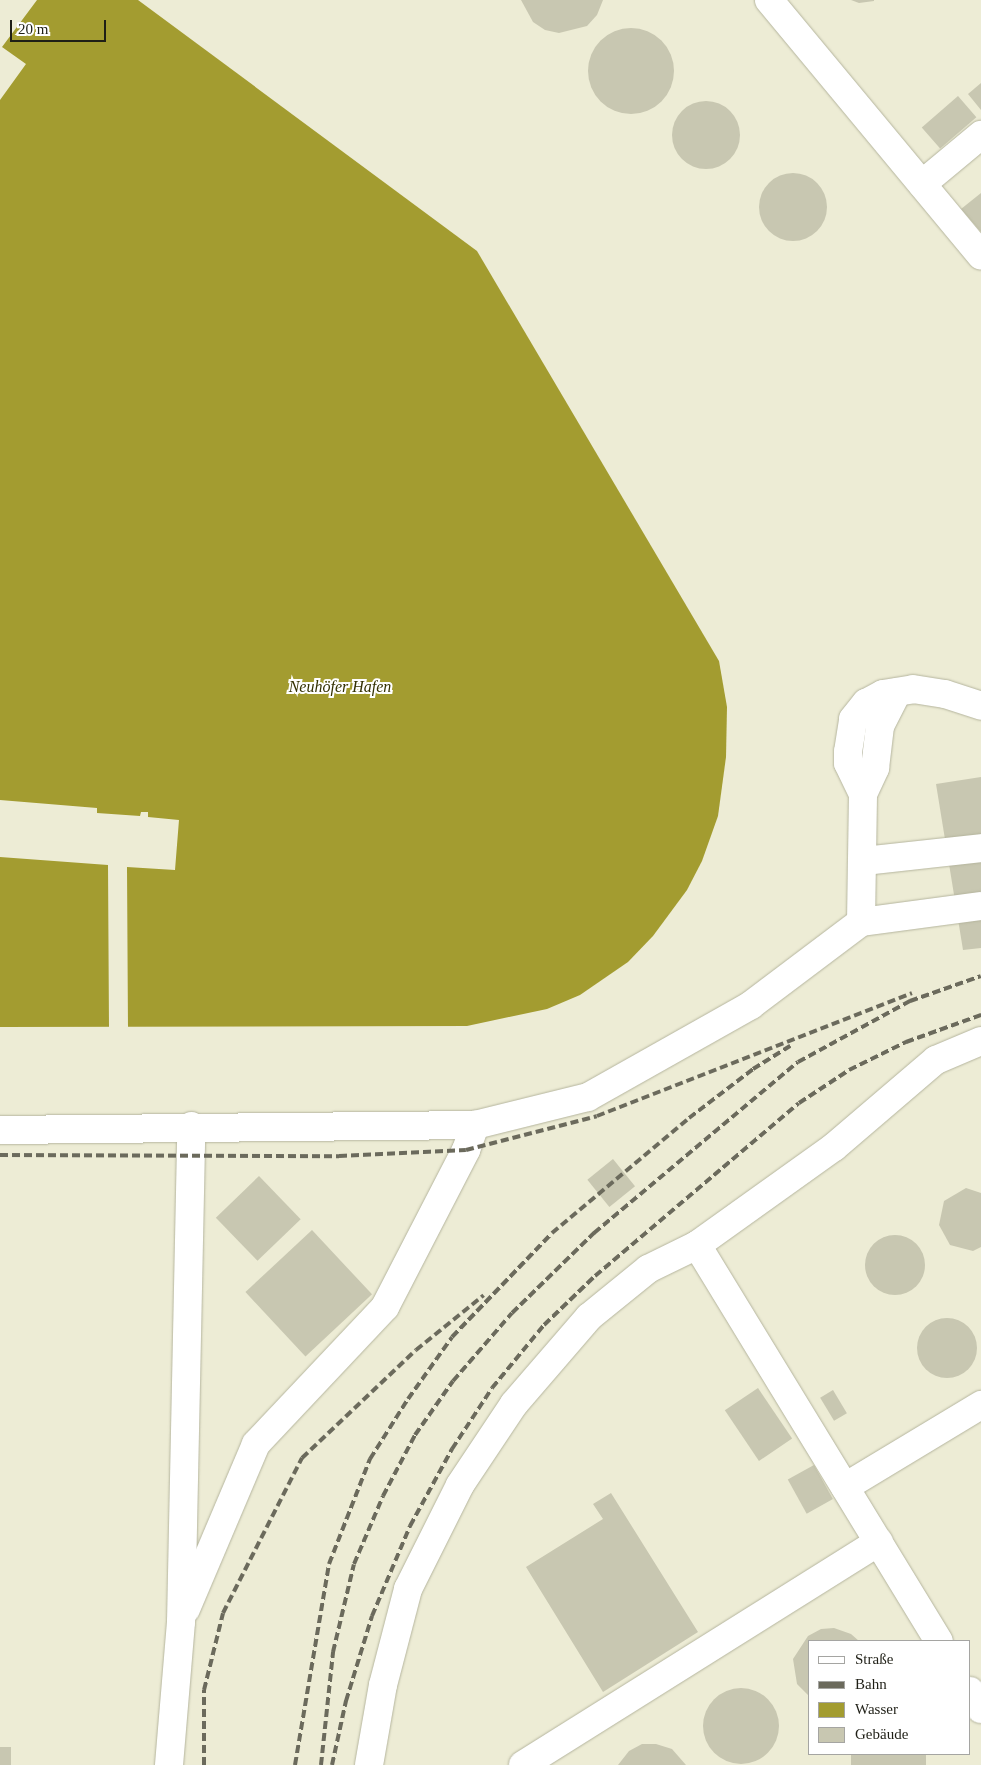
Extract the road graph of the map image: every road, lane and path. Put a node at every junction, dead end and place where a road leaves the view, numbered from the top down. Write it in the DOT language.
graph roads {
  1 [pos="769,0"];
  2 [pos="981,135"];
  3 [pos="922,184"];
  4 [pos="981,255"];
  5 [pos="981,706"];
  6 [pos="981,848"];
  7 [pos="864,861"];
  8 [pos="981,906"];
  9 [pos="861,922"];
  10 [pos="981,1041"];
  11 [pos="475,1125"];
  12 [pos="190,1126"];
  13 [pos="0,1130"];
  14 [pos="697,1245"];
  15 [pos="981,1405"];
  16 [pos="845,1487"];
  17 [pos="879,1542"];
  18 [pos="181,1622"];
  19 [pos="939,1640"];
  20 [pos="971,1693"];
  21 [pos="981,1709"];
  22 [pos="169,1765"];
  23 [pos="369,1765"];
  24 [pos="523,1765"];
  1 -- 3 [label="lane"];
  2 -- 3 [label="lane"];
  3 -- 4 [label="lane"];
  5 -- 7 [label="lane"];
  6 -- 7 [label="lane"];
  7 -- 9 [label="lane"];
  8 -- 9 [label="lane"];
  9 -- 11 [label="lane"];
  10 -- 14 [label="lane"];
  11 -- 12 [label="lane"];
  11 -- 18 [label="lane"];
  12 -- 13 [label="lane"];
  12 -- 18 [label="lane"];
  14 -- 16 [label="lane"];
  14 -- 23 [label="lane"];
  15 -- 16 [label="lane"];
  16 -- 17 [label="lane"];
  17 -- 19 [label="lane"];
  17 -- 24 [label="lane"];
  18 -- 22 [label="lane"];
  20 -- 21 [label="lane"];
}
